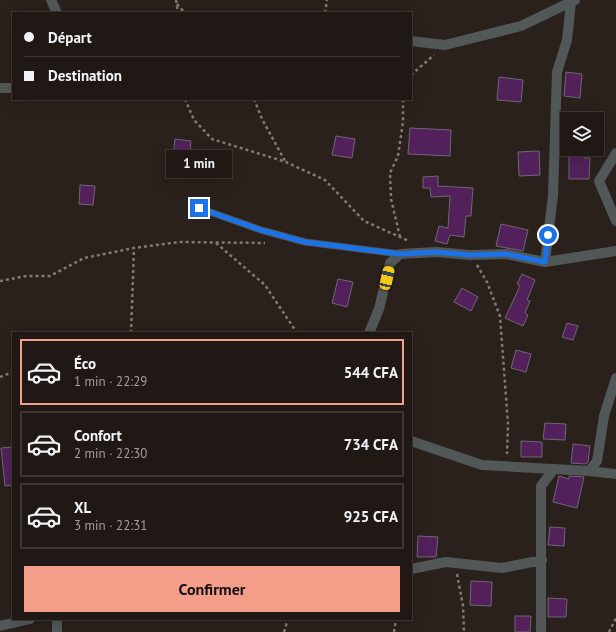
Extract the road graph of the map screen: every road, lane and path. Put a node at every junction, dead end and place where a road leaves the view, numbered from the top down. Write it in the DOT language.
graph roads {
  1 [pos="51,0"];
  2 [pos="176,0"];
  3 [pos="327,0"];
  4 [pos="573,1"];
  5 [pos="177,4"];
  6 [pos="57,12"];
  7 [pos="178,12"];
  8 [pos="184,12"];
  9 [pos="325,12"];
  10 [pos="412,41"];
  11 [pos="445,45"];
  12 [pos="412,74"];
  13 [pos="0,88"];
  14 [pos="12,88"];
  15 [pos="185,100"];
  16 [pos="254,100"];
  17 [pos="402,100"];
  18 [pos="616,153"];
  19 [pos="286,162"];
  20 [pos="199,208"];
  21 [pos="616,221"];
  22 [pos="400,237"];
  23 [pos="268,242"];
  24 [pos="216,243"];
  25 [pos="414,243"];
  26 [pos="134,248"];
  27 [pos="616,251"];
  28 [pos="400,254"];
  29 [pos="470,255"];
  30 [pos="545,262"];
  31 [pos="0,281"];
  32 [pos="131,332"];
  33 [pos="296,332"];
  34 [pos="369,332"];
  35 [pos="12,372"];
  36 [pos="0,377"];
  37 [pos="616,378"];
  38 [pos="412,441"];
  39 [pos="516,466"];
  40 [pos="554,469"];
  41 [pos="590,471"];
  42 [pos="616,474"];
  43 [pos="542,560"];
  44 [pos="446,562"];
  45 [pos="412,569"];
  46 [pos="616,618"];
  47 [pos="26,620"];
  48 [pos="57,620"];
  49 [pos="288,620"];
  50 [pos="396,620"];
  51 [pos="0,626"];
  52 [pos="57,632"];
  53 [pos="284,632"];
  54 [pos="394,632"];
  55 [pos="464,632"];
  56 [pos="541,632"];
  57 [pos="609,632"];
  1 -- 6 [label="street"];
  2 -- 5 [label="path"];
  3 -- 9 [label="path"];
  4 -- 11 [label="street"];
  4 -- 30 [label="street"];
  5 -- 7 [label="path"];
  5 -- 8 [label="path"];
  10 -- 11 [label="street"];
  11 -- 12 [label="path"];
  13 -- 14 [label="street"];
  15 -- 19 [label="path"];
  16 -- 19 [label="path"];
  17 -- 22 [label="path"];
  18 -- 21 [label="street"];
  19 -- 22 [label="path"];
  20 -- 28 [label="lane"];
  22 -- 25 [label="path"];
  23 -- 24 [label="path"];
  24 -- 26 [label="path"];
  24 -- 33 [label="path"];
  26 -- 31 [label="path"];
  26 -- 32 [label="path"];
  27 -- 30 [label="street"];
  28 -- 29 [label="street"];
  28 -- 34 [label="street"];
  29 -- 30 [label="street"];
  29 -- 39 [label="path"];
  35 -- 36 [label="path"];
  37 -- 41 [label="street"];
  38 -- 39 [label="street"];
  39 -- 40 [label="street"];
  40 -- 41 [label="street"];
  40 -- 43 [label="street"];
  41 -- 42 [label="street"];
  43 -- 44 [label="street"];
  43 -- 56 [label="street"];
  44 -- 45 [label="street"];
  44 -- 55 [label="path"];
  46 -- 57 [label="path"];
  47 -- 51 [label="street"];
  48 -- 52 [label="street"];
  49 -- 53 [label="path"];
  50 -- 54 [label="path"];
}
